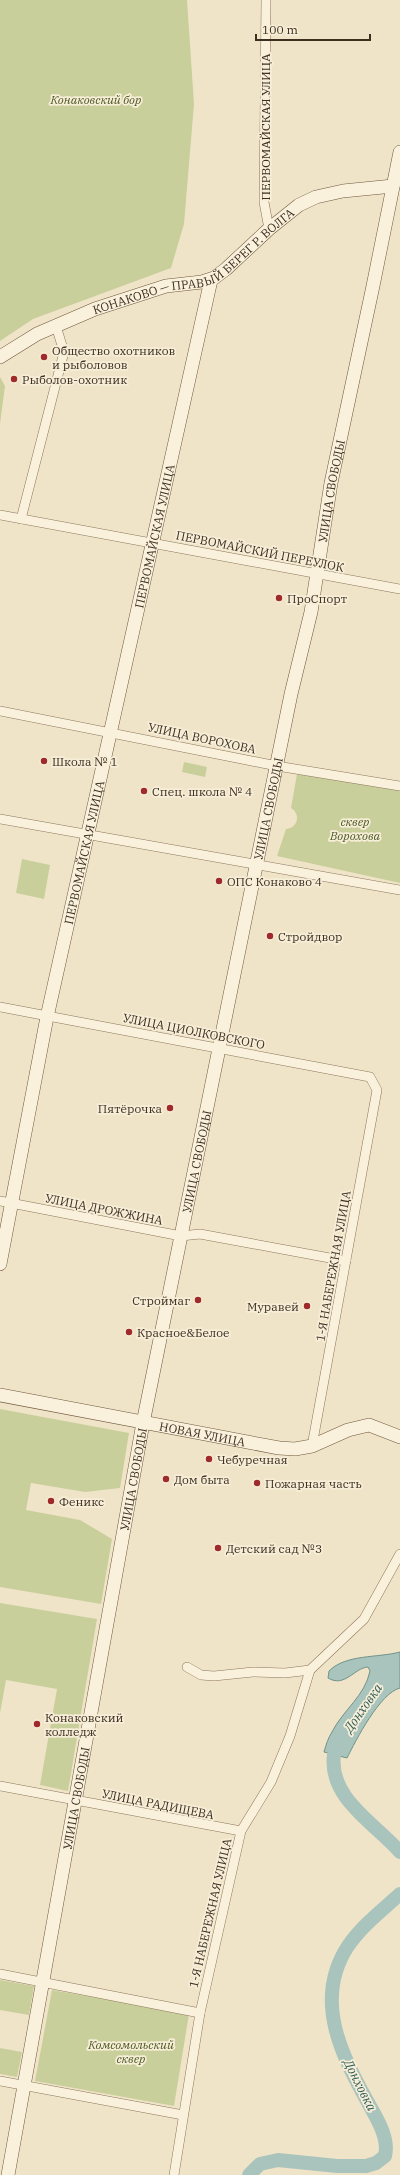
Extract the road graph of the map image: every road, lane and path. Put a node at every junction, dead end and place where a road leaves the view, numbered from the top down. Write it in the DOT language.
graph roads {
  1 [pos="266,0"];
  2 [pos="400,152"];
  3 [pos="394,195"];
  4 [pos="269,230"];
  5 [pos="211,280"];
  6 [pos="56,326"];
  7 [pos="0,357"];
  8 [pos="0,515"];
  9 [pos="21,518"];
  10 [pos="152,543"];
  11 [pos="318,574"];
  12 [pos="400,589"];
  13 [pos="0,711"];
  14 [pos="112,732"];
  15 [pos="277,766"];
  16 [pos="400,786"];
  17 [pos="0,819"];
  18 [pos="88,834"];
  19 [pos="257,863"];
  20 [pos="400,890"];
  21 [pos="0,1007"];
  22 [pos="48,1017"];
  23 [pos="220,1048"];
  24 [pos="377,1090"];
  25 [pos="5,1202"];
  26 [pos="181,1236"];
  27 [pos="346,1261"];
  28 [pos="0,1264"];
  29 [pos="0,1395"];
  30 [pos="143,1423"];
  31 [pos="400,1437"];
  32 [pos="312,1446"];
  33 [pos="400,1554"];
  34 [pos="187,1667"];
  35 [pos="310,1670"];
  36 [pos="0,1786"];
  37 [pos="76,1801"];
  38 [pos="241,1831"];
  39 [pos="0,1974"];
  40 [pos="43,1983"];
  41 [pos="200,2013"];
  42 [pos="0,2081"];
  43 [pos="24,2085"];
  44 [pos="183,2115"];
  45 [pos="8,2175"];
  46 [pos="174,2175"];
  1 -- 4 [label="street, ПЕРВОМАЙСКАЯ УЛИЦА"];
  2 -- 3 [label="main road, УЛИЦА СВОБОДЫ"];
  3 -- 4 [label="main road, КОНАКОВО — ПРАВЫЙ БЕРЕГ Р. ВОЛГА"];
  3 -- 11 [label="main road, УЛИЦА СВОБОДЫ"];
  4 -- 5 [label="main road, КОНАКОВО — ПРАВЫЙ БЕРЕГ Р. ВОЛГА"];
  5 -- 6 [label="main road, КОНАКОВО — ПРАВЫЙ БЕРЕГ Р. ВОЛГА"];
  5 -- 10 [label="main road, ПЕРВОМАЙСКАЯ УЛИЦА"];
  6 -- 7 [label="main road, КОНАКОВО — ПРАВЫЙ БЕРЕГ Р. ВОЛГА"];
  6 -- 9 [label="street"];
  8 -- 9 [label="street, ПЕРВОМАЙСКИЙ ПЕРЕУЛОК"];
  9 -- 10 [label="street, ПЕРВОМАЙСКИЙ ПЕРЕУЛОК"];
  10 -- 11 [label="street, ПЕРВОМАЙСКИЙ ПЕРЕУЛОК"];
  10 -- 14 [label="main road, ПЕРВОМАЙСКАЯ УЛИЦА"];
  11 -- 12 [label="street, ПЕРВОМАЙСКИЙ ПЕРЕУЛОК"];
  11 -- 15 [label="main road, УЛИЦА СВОБОДЫ"];
  13 -- 14 [label="street, УЛИЦА ВОРОХОВА"];
  14 -- 15 [label="street, УЛИЦА ВОРОХОВА"];
  14 -- 18 [label="main road, ПЕРВОМАЙСКАЯ УЛИЦА"];
  15 -- 16 [label="street, УЛИЦА ВОРОХОВА"];
  15 -- 19 [label="main road, УЛИЦА СВОБОДЫ"];
  17 -- 18 [label="street"];
  18 -- 19 [label="street"];
  18 -- 22 [label="main road, ПЕРВОМАЙСКАЯ УЛИЦА"];
  19 -- 20 [label="street"];
  19 -- 23 [label="main road, УЛИЦА СВОБОДЫ"];
  21 -- 22 [label="street, УЛИЦА ЦИОЛКОВСКОГО"];
  22 -- 23 [label="street, УЛИЦА ЦИОЛКОВСКОГО"];
  22 -- 25 [label="main road, ПЕРВОМАЙСКАЯ УЛИЦА"];
  23 -- 24 [label="street, УЛИЦА ЦИОЛКОВСКОГО"];
  23 -- 26 [label="main road, УЛИЦА СВОБОДЫ"];
  24 -- 27 [label="street, 1-Я НАБЕРЕЖНАЯ УЛИЦА"];
  25 -- 26 [label="street, УЛИЦА ДРОЖЖИНА"];
  25 -- 28 [label="main road, ПЕРВОМАЙСКАЯ УЛИЦА"];
  26 -- 27 [label="street, УЛИЦА ДРОЖЖИНА"];
  26 -- 30 [label="main road, УЛИЦА СВОБОДЫ"];
  27 -- 32 [label="street, 1-Я НАБЕРЕЖНАЯ УЛИЦА"];
  29 -- 30 [label="main road, НОВАЯ УЛИЦА"];
  30 -- 32 [label="main road, НОВАЯ УЛИЦА"];
  30 -- 37 [label="main road, УЛИЦА СВОБОДЫ"];
  31 -- 32 [label="main road, НОВАЯ УЛИЦА"];
  33 -- 35 [label="street"];
  34 -- 35 [label="street"];
  35 -- 38 [label="street, 1-Я НАБЕРЕЖНАЯ УЛИЦА"];
  36 -- 37 [label="street, УЛИЦА РАДИЩЕВА"];
  37 -- 38 [label="street, УЛИЦА РАДИЩЕВА"];
  37 -- 40 [label="main road, УЛИЦА СВОБОДЫ"];
  38 -- 41 [label="street, 1-Я НАБЕРЕЖНАЯ УЛИЦА"];
  39 -- 40 [label="street"];
  40 -- 41 [label="street"];
  40 -- 43 [label="main road, УЛИЦА СВОБОДЫ"];
  41 -- 44 [label="street, 1-Я НАБЕРЕЖНАЯ УЛИЦА"];
  42 -- 43 [label="street"];
  43 -- 44 [label="street"];
  43 -- 45 [label="main road, УЛИЦА СВОБОДЫ"];
  44 -- 46 [label="street, 1-Я НАБЕРЕЖНАЯ УЛИЦА"];
}
